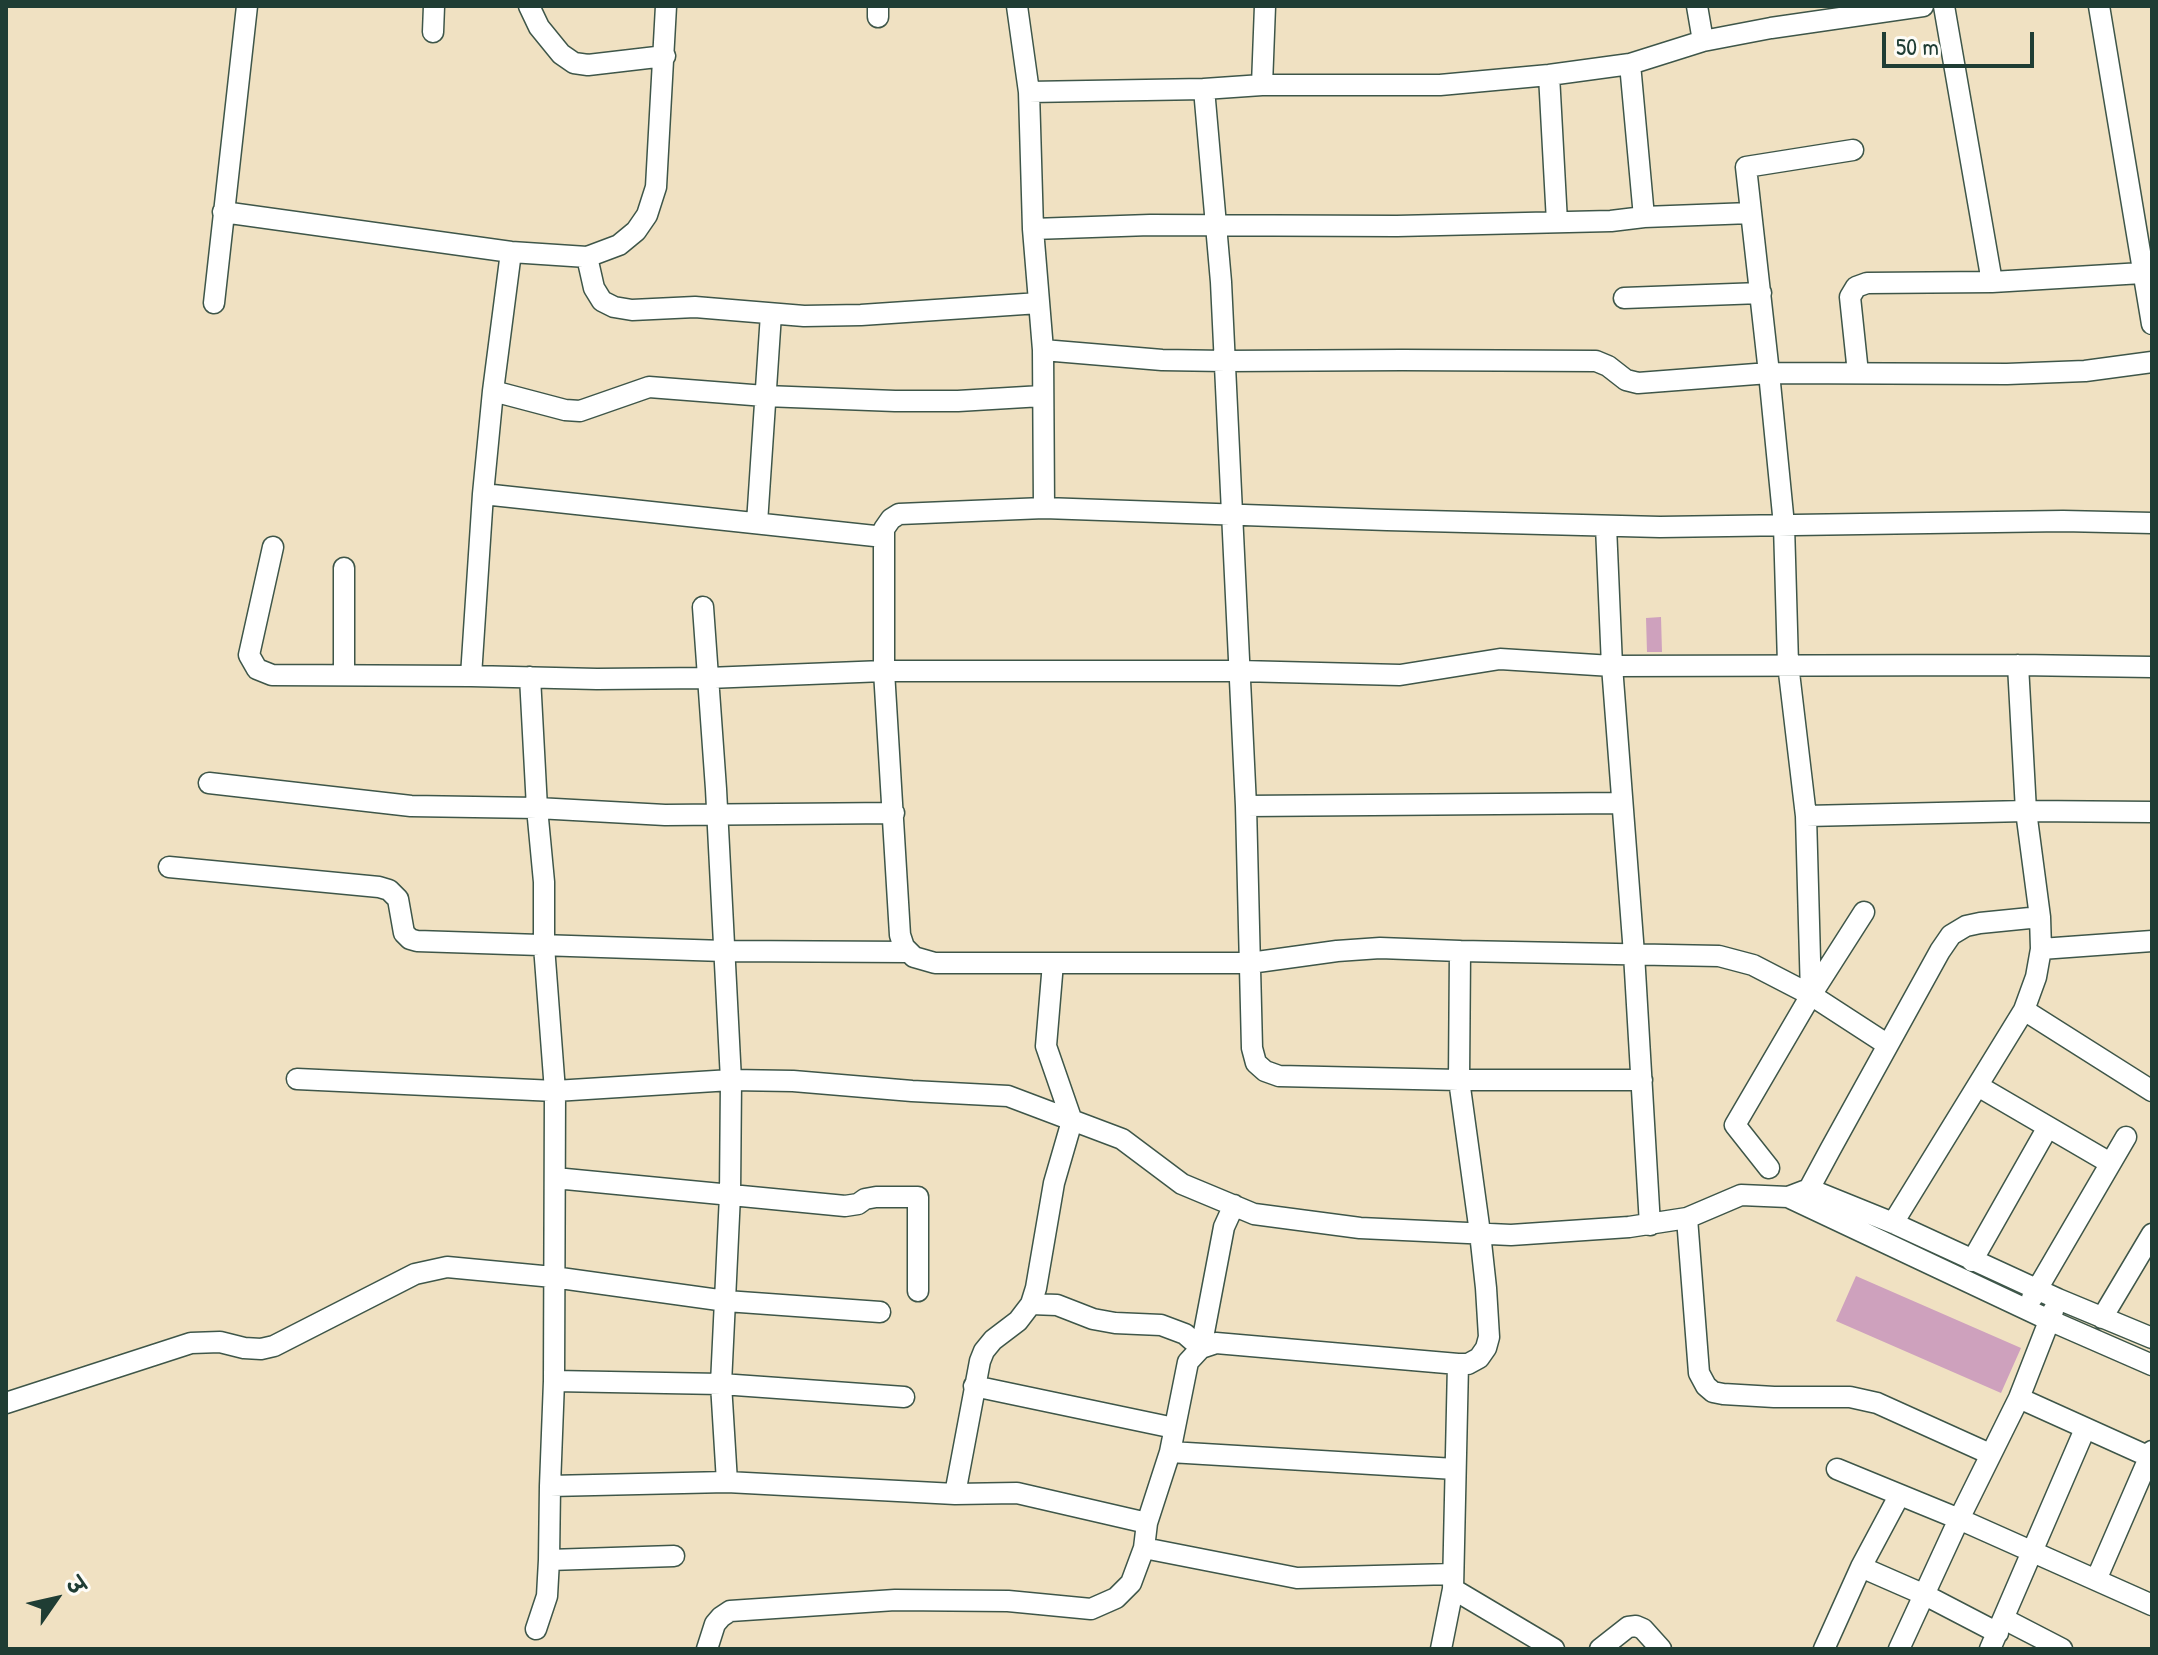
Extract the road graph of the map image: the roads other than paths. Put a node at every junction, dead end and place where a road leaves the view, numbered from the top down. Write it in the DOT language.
graph roads {
  1 [pos="247,6"];
  2 [pos="434,6"];
  3 [pos="529,6"];
  4 [pos="666,6"];
  5 [pos="1017,6"];
  6 [pos="1265,6"];
  7 [pos="1697,6"];
  8 [pos="1923,6"];
  9 [pos="1944,6"];
  10 [pos="2099,6"];
  11 [pos="1827,12"];
  12 [pos="433,32"];
  13 [pos="1703,41"];
  14 [pos="665,56"];
  15 [pos="1630,64"];
  16 [pos="1549,75"];
  17 [pos="1262,85"];
  18 [pos="1204,89"];
  19 [pos="1029,92"];
  20 [pos="1853,150"];
  21 [pos="2142,199"];
  22 [pos="223,212"];
  23 [pos="1751,213"];
  24 [pos="1644,217"];
  25 [pos="1557,222"];
  26 [pos="1216,225"];
  27 [pos="1033,229"];
  28 [pos="511,252"];
  29 [pos="587,257"];
  30 [pos="2142,273"];
  31 [pos="1992,282"];
  32 [pos="1761,293"];
  33 [pos="1624,298"];
  34 [pos="214,303"];
  35 [pos="1039,303"];
  36 [pos="771,314"];
  37 [pos="2152,324"];
  38 [pos="1043,350"];
  39 [pos="1225,361"];
  40 [pos="2152,362"];
  41 [pos="1769,373"];
  42 [pos="1858,373"];
  43 [pos="493,391"];
  44 [pos="765,396"];
  45 [pos="1042,396"];
  46 [pos="483,494"];
  47 [pos="1044,508"];
  48 [pos="1232,514"];
  49 [pos="757,523"];
  50 [pos="2152,523"];
  51 [pos="1784,525"];
  52 [pos="1606,526"];
  53 [pos="884,537"];
  54 [pos="273,547"];
  55 [pos="344,568"];
  56 [pos="703,607"];
  57 [pos="1788,664"];
  58 [pos="2018,665"];
  59 [pos="1612,666"];
  60 [pos="2152,667"];
  61 [pos="884,671"];
  62 [pos="1240,671"];
  63 [pos="344,675"];
  64 [pos="471,676"];
  65 [pos="530,677"];
  66 [pos="708,678"];
  67 [pos="209,783"];
  68 [pos="1622,803"];
  69 [pos="1246,806"];
  70 [pos="537,808"];
  71 [pos="2026,811"];
  72 [pos="2152,812"];
  73 [pos="894,813"];
  74 [pos="717,814"];
  75 [pos="1806,816"];
  76 [pos="169,867"];
  77 [pos="1864,912"];
  78 [pos="2040,917"];
  79 [pos="2152,941"];
  80 [pos="544,946"];
  81 [pos="2041,949"];
  82 [pos="724,951"];
  83 [pos="1460,951"];
  84 [pos="909,952"];
  85 [pos="1634,954"];
  86 [pos="1053,963"];
  87 [pos="1250,963"];
  88 [pos="1811,995"];
  89 [pos="2024,1010"];
  90 [pos="1888,1045"];
  91 [pos="297,1079"];
  92 [pos="731,1080"];
  93 [pos="1459,1080"];
  94 [pos="1642,1080"];
  95 [pos="2149,1082"];
  96 [pos="1978,1086"];
  97 [pos="555,1091"];
  98 [pos="1072,1121"];
  99 [pos="2048,1127"];
  100 [pos="2126,1137"];
  101 [pos="2110,1163"];
  102 [pos="1769,1168"];
  103 [pos="555,1178"];
  104 [pos="730,1195"];
  105 [pos="1801,1197"];
  106 [pos="1234,1205"];
  107 [pos="1687,1218"];
  108 [pos="1863,1222"];
  109 [pos="1893,1223"];
  110 [pos="1650,1225"];
  111 [pos="1480,1233"];
  112 [pos="2152,1234"];
  113 [pos="1972,1261"];
  114 [pos="553,1277"];
  115 [pos="2037,1289"];
  116 [pos="918,1291"];
  117 [pos="2058,1299"];
  118 [pos="726,1301"];
  119 [pos="1031,1304"];
  120 [pos="2026,1309"];
  121 [pos="880,1312"];
  122 [pos="2102,1318"];
  123 [pos="2049,1320"];
  124 [pos="2152,1338"];
  125 [pos="1201,1348"];
  126 [pos="1458,1364"];
  127 [pos="2152,1365"];
  128 [pos="554,1381"];
  129 [pos="721,1384"];
  130 [pos="974,1386"];
  131 [pos="904,1397"];
  132 [pos="2019,1398"];
  133 [pos="6,1403"];
  134 [pos="1174,1428"];
  135 [pos="2085,1429"];
  136 [pos="1170,1452"];
  137 [pos="1990,1454"];
  138 [pos="2151,1455"];
  139 [pos="1455,1469"];
  140 [pos="1837,1469"];
  141 [pos="727,1482"];
  142 [pos="550,1486"];
  143 [pos="955,1494"];
  144 [pos="1899,1496"];
  145 [pos="1959,1519"];
  146 [pos="1147,1523"];
  147 [pos="1144,1548"];
  148 [pos="2032,1553"];
  149 [pos="674,1556"];
  150 [pos="549,1560"];
  151 [pos="1861,1567"];
  152 [pos="2096,1580"];
  153 [pos="1453,1582"];
  154 [pos="1925,1595"];
  155 [pos="2152,1605"];
  156 [pos="536,1629"];
  157 [pos="1997,1634"];
  158 [pos="707,1649"];
  159 [pos="1441,1649"];
  160 [pos="1554,1649"];
  161 [pos="1600,1649"];
  162 [pos="1661,1649"];
  163 [pos="1824,1649"];
  164 [pos="1899,1649"];
  165 [pos="2061,1649"];
  1 -- 22 [label="street"];
  2 -- 12 [label="street"];
  3 -- 14 [label="street"];
  4 -- 14 [label="street"];
  5 -- 19 [label="street"];
  6 -- 17 [label="street"];
  7 -- 13 [label="street"];
  8 -- 11 [label="street"];
  9 -- 31 [label="street"];
  10 -- 21 [label="street"];
  11 -- 13 [label="street"];
  13 -- 15 [label="street"];
  14 -- 29 [label="street"];
  15 -- 16 [label="street"];
  15 -- 24 [label="street"];
  16 -- 17 [label="street"];
  16 -- 25 [label="street"];
  17 -- 18 [label="street"];
  18 -- 19 [label="street"];
  18 -- 26 [label="street"];
  19 -- 27 [label="street"];
  20 -- 23 [label="street"];
  21 -- 30 [label="street"];
  22 -- 28 [label="street"];
  22 -- 34 [label="street"];
  23 -- 24 [label="street"];
  23 -- 32 [label="street"];
  24 -- 25 [label="street"];
  25 -- 26 [label="street"];
  26 -- 27 [label="street"];
  26 -- 39 [label="street"];
  27 -- 35 [label="street"];
  28 -- 29 [label="street"];
  28 -- 43 [label="street"];
  29 -- 36 [label="street"];
  30 -- 31 [label="street"];
  30 -- 37 [label="street"];
  31 -- 42 [label="street"];
  32 -- 33 [label="street"];
  32 -- 41 [label="street"];
  35 -- 36 [label="street"];
  35 -- 38 [label="street"];
  36 -- 44 [label="street"];
  38 -- 39 [label="street"];
  38 -- 45 [label="street"];
  39 -- 41 [label="street"];
  39 -- 48 [label="street"];
  40 -- 42 [label="street"];
  41 -- 42 [label="street"];
  41 -- 51 [label="street"];
  43 -- 44 [label="street"];
  43 -- 46 [label="street"];
  44 -- 45 [label="street"];
  44 -- 49 [label="street"];
  45 -- 47 [label="street"];
  46 -- 49 [label="street"];
  46 -- 64 [label="street"];
  47 -- 48 [label="street"];
  47 -- 53 [label="street"];
  48 -- 52 [label="street"];
  48 -- 62 [label="street"];
  49 -- 53 [label="street"];
  50 -- 51 [label="street"];
  51 -- 52 [label="street"];
  51 -- 57 [label="street"];
  52 -- 59 [label="street"];
  53 -- 61 [label="street"];
  54 -- 63 [label="street"];
  55 -- 63 [label="street"];
  56 -- 66 [label="street"];
  57 -- 58 [label="street"];
  57 -- 59 [label="street"];
  57 -- 75 [label="street"];
  58 -- 60 [label="street"];
  58 -- 71 [label="street"];
  59 -- 62 [label="street"];
  59 -- 68 [label="street"];
  61 -- 62 [label="street"];
  61 -- 66 [label="street"];
  61 -- 73 [label="street"];
  62 -- 69 [label="street"];
  63 -- 64 [label="street"];
  64 -- 65 [label="street"];
  65 -- 66 [label="street"];
  65 -- 70 [label="street"];
  66 -- 74 [label="street"];
  67 -- 70 [label="street"];
  68 -- 69 [label="street"];
  68 -- 85 [label="street"];
  69 -- 87 [label="street"];
  70 -- 74 [label="street"];
  70 -- 80 [label="street"];
  71 -- 72 [label="street"];
  71 -- 75 [label="street"];
  71 -- 78 [label="street"];
  73 -- 74 [label="street"];
  73 -- 84 [label="street"];
  74 -- 82 [label="street"];
  75 -- 88 [label="street"];
  76 -- 80 [label="street"];
  77 -- 88 [label="street"];
  78 -- 81 [label="street"];
  78 -- 90 [label="street"];
  79 -- 81 [label="street"];
  80 -- 82 [label="street"];
  80 -- 97 [label="street"];
  81 -- 89 [label="street"];
  82 -- 84 [label="street"];
  82 -- 92 [label="street"];
  83 -- 85 [label="street"];
  83 -- 87 [label="street"];
  83 -- 93 [label="street"];
  84 -- 86 [label="street"];
  85 -- 88 [label="street"];
  85 -- 94 [label="street"];
  86 -- 87 [label="street"];
  86 -- 98 [label="street"];
  87 -- 93 [label="street"];
  88 -- 90 [label="street"];
  88 -- 102 [label="street"];
  89 -- 95 [label="street"];
  89 -- 96 [label="street"];
  90 -- 105 [label="street"];
  91 -- 97 [label="street"];
  92 -- 97 [label="street"];
  92 -- 98 [label="street"];
  92 -- 104 [label="street"];
  93 -- 94 [label="street"];
  93 -- 111 [label="street"];
  94 -- 110 [label="street"];
  96 -- 99 [label="street"];
  96 -- 109 [label="street"];
  97 -- 103 [label="street"];
  98 -- 106 [label="street"];
  98 -- 119 [label="street"];
  99 -- 101 [label="street"];
  99 -- 113 [label="street"];
  100 -- 101 [label="street"];
  101 -- 115 [label="street"];
  103 -- 104 [label="street"];
  103 -- 114 [label="street"];
  104 -- 116 [label="street"];
  104 -- 118 [label="street"];
  105 -- 107 [label="street"];
  105 -- 108 [label="street"];
  106 -- 111 [label="street"];
  106 -- 125 [label="street"];
  107 -- 110 [label="street"];
  107 -- 137 [label="street"];
  108 -- 109 [label="street"];
  108 -- 120 [label="street"];
  109 -- 113 [label="street"];
  110 -- 111 [label="street"];
  111 -- 126 [label="street"];
  112 -- 122 [label="street"];
  113 -- 115 [label="street"];
  114 -- 118 [label="street"];
  114 -- 128 [label="street"];
  114 -- 133 [label="street"];
  115 -- 117 [label="street"];
  115 -- 120 [label="street"];
  117 -- 122 [label="street"];
  117 -- 123 [label="street"];
  118 -- 121 [label="street"];
  118 -- 129 [label="street"];
  119 -- 125 [label="street"];
  119 -- 130 [label="street"];
  120 -- 123 [label="street"];
  122 -- 124 [label="street"];
  123 -- 127 [label="street"];
  123 -- 132 [label="street"];
  125 -- 126 [label="street"];
  125 -- 134 [label="street"];
  126 -- 139 [label="street"];
  128 -- 129 [label="street"];
  128 -- 142 [label="street"];
  129 -- 131 [label="street"];
  129 -- 141 [label="street"];
  130 -- 134 [label="street"];
  130 -- 143 [label="street"];
  132 -- 135 [label="street"];
  132 -- 137 [label="street"];
  134 -- 136 [label="street"];
  135 -- 138 [label="street"];
  135 -- 148 [label="street"];
  136 -- 139 [label="street"];
  136 -- 146 [label="street"];
  137 -- 145 [label="street"];
  138 -- 152 [label="street"];
  139 -- 153 [label="street"];
  140 -- 144 [label="street"];
  141 -- 142 [label="street"];
  141 -- 143 [label="street"];
  142 -- 150 [label="street"];
  143 -- 146 [label="street"];
  144 -- 145 [label="street"];
  144 -- 151 [label="street"];
  145 -- 148 [label="street"];
  145 -- 154 [label="street"];
  146 -- 147 [label="street"];
  147 -- 153 [label="street"];
  147 -- 158 [label="street"];
  148 -- 152 [label="street"];
  148 -- 157 [label="street"];
  149 -- 150 [label="street"];
  150 -- 156 [label="street"];
  151 -- 154 [label="street"];
  151 -- 163 [label="street"];
  152 -- 155 [label="street"];
  153 -- 159 [label="street"];
  153 -- 160 [label="street"];
  154 -- 157 [label="street"];
  154 -- 164 [label="street"];
  157 -- 165 [label="street"];
  161 -- 162 [label="street"];
}
